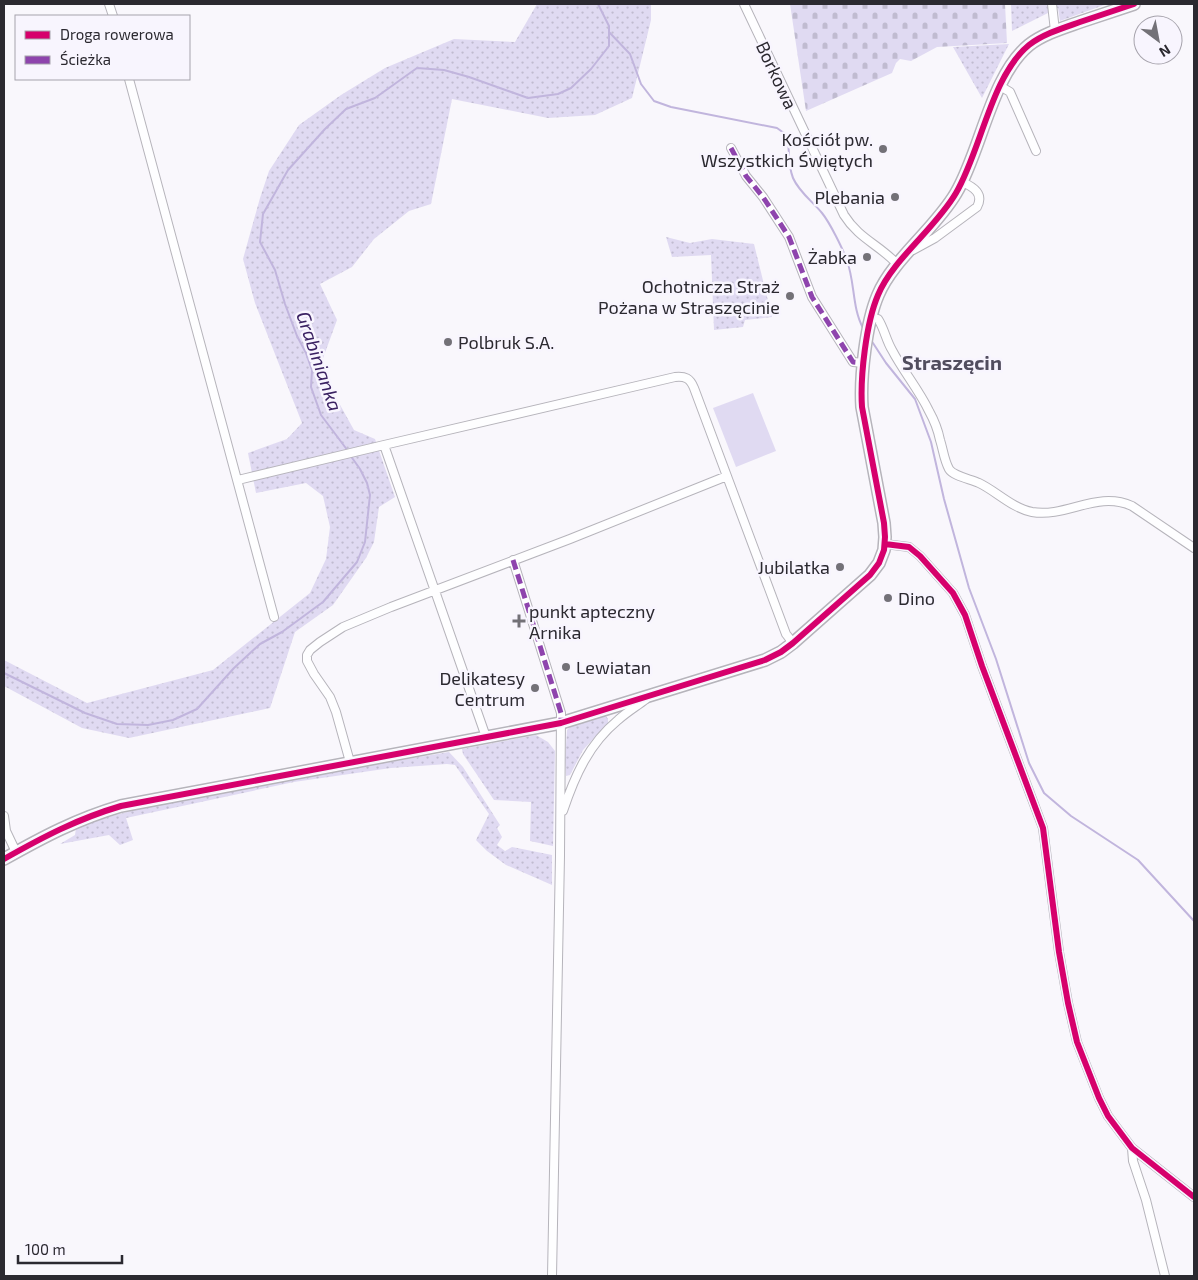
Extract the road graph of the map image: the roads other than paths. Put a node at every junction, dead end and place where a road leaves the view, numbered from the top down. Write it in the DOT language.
graph roads {
  1 [pos="744,4"];
  2 [pos="1052,4"];
  3 [pos="1134,4"];
  4 [pos="1055,31"];
  5 [pos="129,80"];
  6 [pos="1000,86"];
  7 [pos="731,148"];
  8 [pos="1036,151"];
  9 [pos="962,182"];
  10 [pos="910,252"];
  11 [pos="898,265"];
  12 [pos="871,321"];
  13 [pos="864,361"];
  14 [pos="384,445"];
  15 [pos="727,476"];
  16 [pos="238,480"];
  17 [pos="885,544"];
  18 [pos="1194,548"];
  19 [pos="513,560"];
  20 [pos="434,590"];
  21 [pos="274,617"];
  22 [pos="793,643"];
  23 [pos="650,696"];
  24 [pos="561,723"];
  25 [pos="486,736"];
  26 [pos="350,762"];
  27 [pos="4,816"];
  28 [pos="560,817"];
  29 [pos="6,841"];
  30 [pos="16,852"];
  31 [pos="4,859"];
  32 [pos="1132,1148"];
  33 [pos="1194,1197"];
  34 [pos="552,1276"];
  35 [pos="1165,1276"];
  1 -- 11 [label="street, Borkowa"];
  2 -- 4 [label="street"];
  3 -- 4 [label="street"];
  4 -- 6 [label="street"];
  5 -- 16 [label="street"];
  6 -- 8 [label="street"];
  6 -- 9 [label="street"];
  7 -- 13 [label="street"];
  9 -- 10 [label="street"];
  9 -- 10 [label="street"];
  10 -- 11 [label="street"];
  11 -- 12 [label="street"];
  12 -- 13 [label="street"];
  12 -- 18 [label="street"];
  13 -- 17 [label="street"];
  14 -- 15 [label="street"];
  14 -- 16 [label="street"];
  14 -- 20 [label="street"];
  15 -- 19 [label="street"];
  15 -- 22 [label="street"];
  16 -- 21 [label="street"];
  17 -- 22 [label="street"];
  17 -- 32 [label="street"];
  19 -- 20 [label="street"];
  19 -- 24 [label="street"];
  20 -- 25 [label="street"];
  20 -- 26 [label="street"];
  22 -- 23 [label="street"];
  23 -- 24 [label="street"];
  23 -- 28 [label="street"];
  24 -- 25 [label="street"];
  24 -- 28 [label="street"];
  25 -- 26 [label="street"];
  26 -- 30 [label="street"];
  27 -- 29 [label="street"];
  28 -- 34 [label="street"];
  29 -- 30 [label="street"];
  30 -- 31 [label="street"];
  32 -- 33 [label="street"];
  32 -- 35 [label="street"];
}
